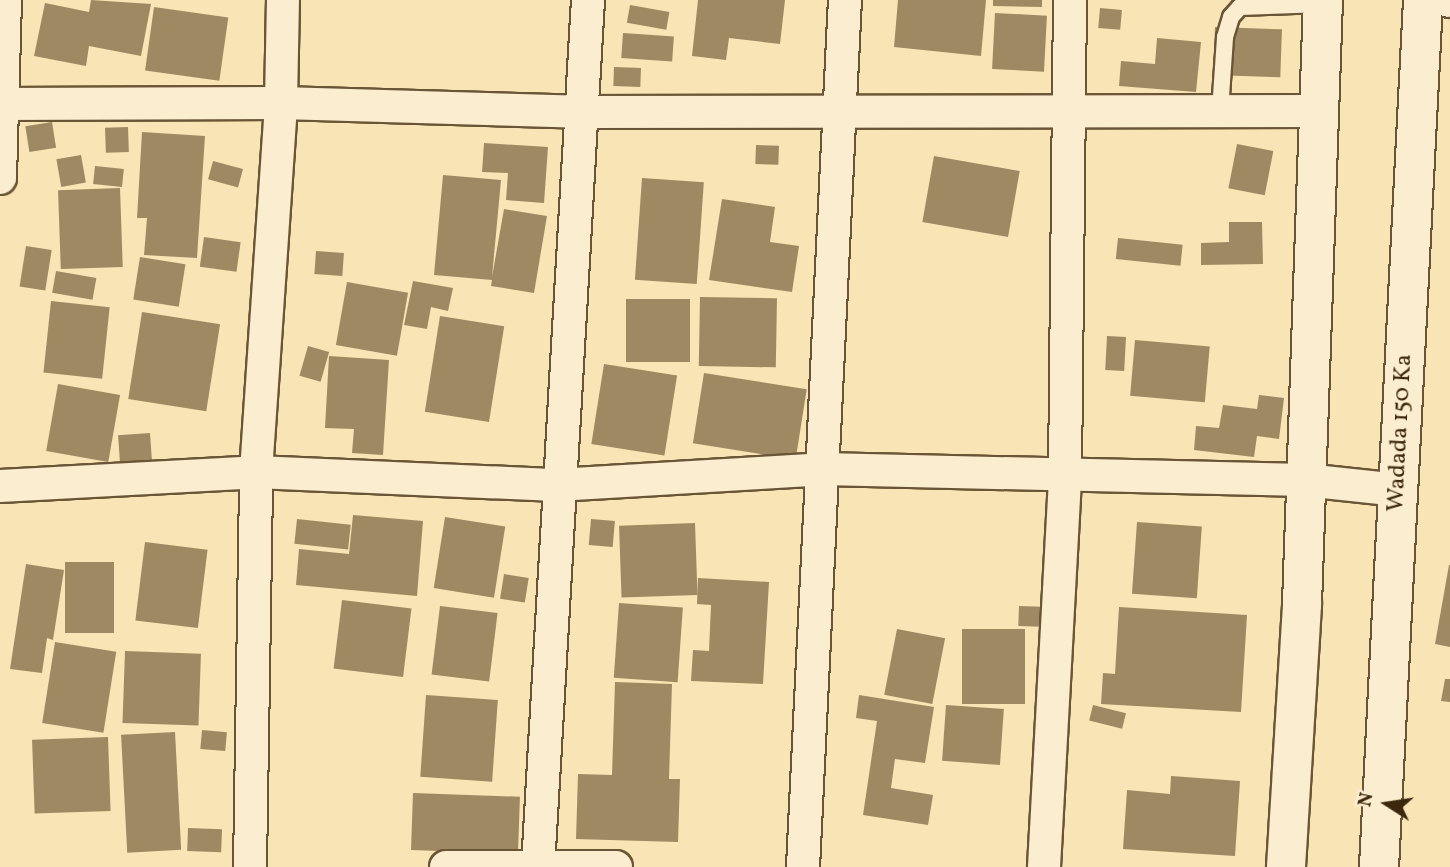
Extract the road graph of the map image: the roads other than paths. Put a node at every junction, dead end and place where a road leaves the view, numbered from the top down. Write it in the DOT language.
graph roads {
  1 [pos="5,0"];
  2 [pos="283,0"];
  3 [pos="588,0"];
  4 [pos="845,0"];
  5 [pos="1070,0"];
  6 [pos="1423,0"];
  7 [pos="1323,2"];
  8 [pos="281,103"];
  9 [pos="1,104"];
  10 [pos="838,110"];
  11 [pos="1068,111"];
  12 [pos="1220,111"];
  13 [pos="1320,111"];
  14 [pos="579,112"];
  15 [pos="0,178"];
  16 [pos="823,469"];
  17 [pos="256,472"];
  18 [pos="1065,474"];
  19 [pos="1305,480"];
  20 [pos="557,485"];
  21 [pos="0,486"];
  22 [pos="1398,490"];
  23 [pos="538,866"];
  24 [pos="250,867"];
  25 [pos="446,867"];
  26 [pos="616,867"];
  27 [pos="803,867"];
  28 [pos="1044,867"];
  29 [pos="1286,867"];
  30 [pos="1379,867"];
  1 -- 9 [label="street"];
  2 -- 8 [label="street"];
  3 -- 14 [label="street"];
  4 -- 10 [label="street"];
  5 -- 11 [label="street"];
  6 -- 22 [label="street, Wadada 150 Ka"];
  7 -- 12 [label="lane"];
  7 -- 13 [label="street"];
  8 -- 9 [label="street"];
  8 -- 14 [label="street"];
  8 -- 17 [label="street"];
  9 -- 15 [label="street"];
  10 -- 11 [label="street"];
  10 -- 14 [label="street"];
  10 -- 16 [label="street"];
  11 -- 12 [label="street"];
  11 -- 18 [label="street"];
  12 -- 13 [label="street"];
  13 -- 19 [label="street"];
  14 -- 20 [label="street"];
  16 -- 18 [label="street"];
  16 -- 20 [label="street"];
  16 -- 27 [label="street"];
  17 -- 20 [label="street"];
  17 -- 21 [label="street"];
  17 -- 24 [label="street"];
  18 -- 19 [label="street"];
  18 -- 28 [label="street"];
  19 -- 22 [label="street"];
  19 -- 29 [label="street"];
  20 -- 23 [label="street"];
  22 -- 30 [label="street, Wadada 150 Ka"];
  23 -- 25 [label="street"];
  23 -- 26 [label="street"];
}
